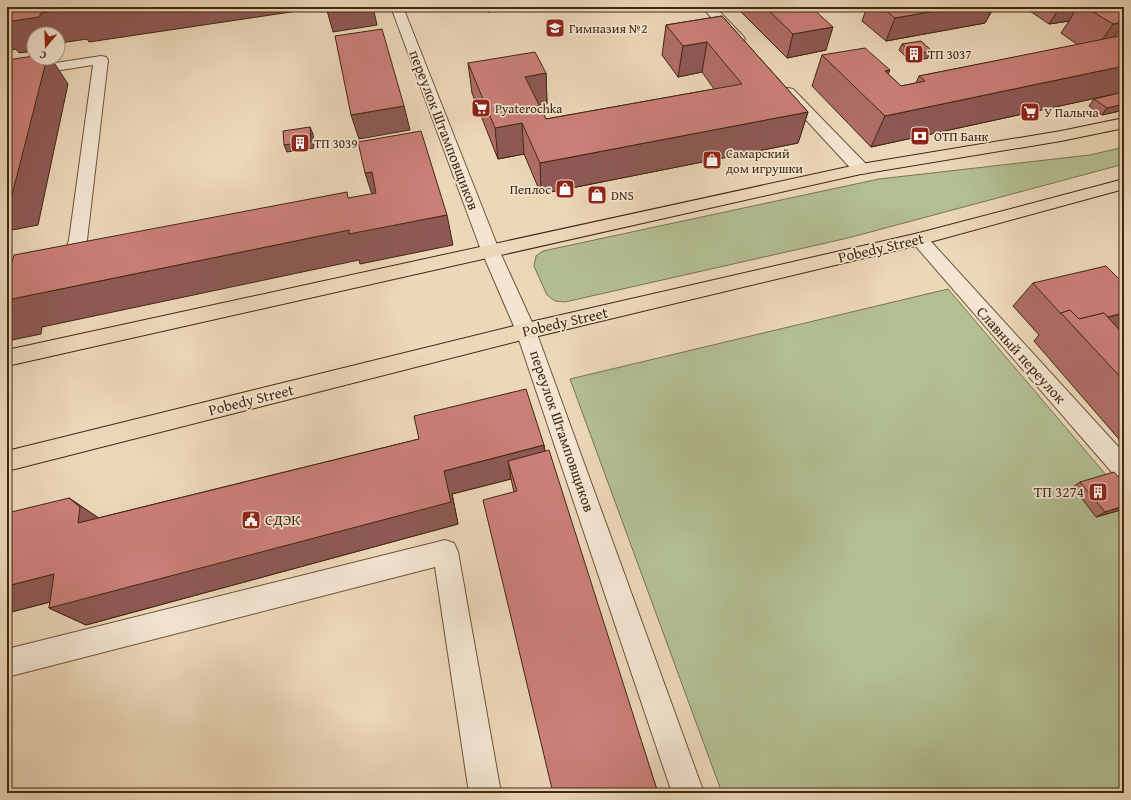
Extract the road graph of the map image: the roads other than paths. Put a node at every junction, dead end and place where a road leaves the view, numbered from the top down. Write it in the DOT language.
graph roads {
  1 [pos="397,7"];
  2 [pos="708,7"];
  3 [pos="746,48"];
  4 [pos="779,82"];
  5 [pos="7,93"];
  6 [pos="1124,123"];
  7 [pos="861,169"];
  8 [pos="1124,184"];
  9 [pos="919,239"];
  10 [pos="490,250"];
  11 [pos="56,274"];
  12 [pos="526,331"];
  13 [pos="7,358"];
  14 [pos="7,461"];
  15 [pos="1124,470"];
  16 [pos="7,663"];
  17 [pos="485,793"];
  18 [pos="688,793"];
  1 -- 10 [label="street, переулок Штамповщиков"];
  2 -- 3 [label="street"];
  4 -- 7 [label="street"];
  5 -- 11 [label="street"];
  6 -- 7 [label="main road"];
  7 -- 10 [label="main road"];
  8 -- 9 [label="main road, Pobedy Street"];
  9 -- 12 [label="main road, Pobedy Street"];
  9 -- 15 [label="street, Славный переулок"];
  10 -- 12 [label="street, переулок Штамповщиков"];
  10 -- 13 [label="main road"];
  12 -- 14 [label="main road, Pobedy Street"];
  12 -- 18 [label="street, переулок Штамповщиков"];
  16 -- 17 [label="street"];
}
